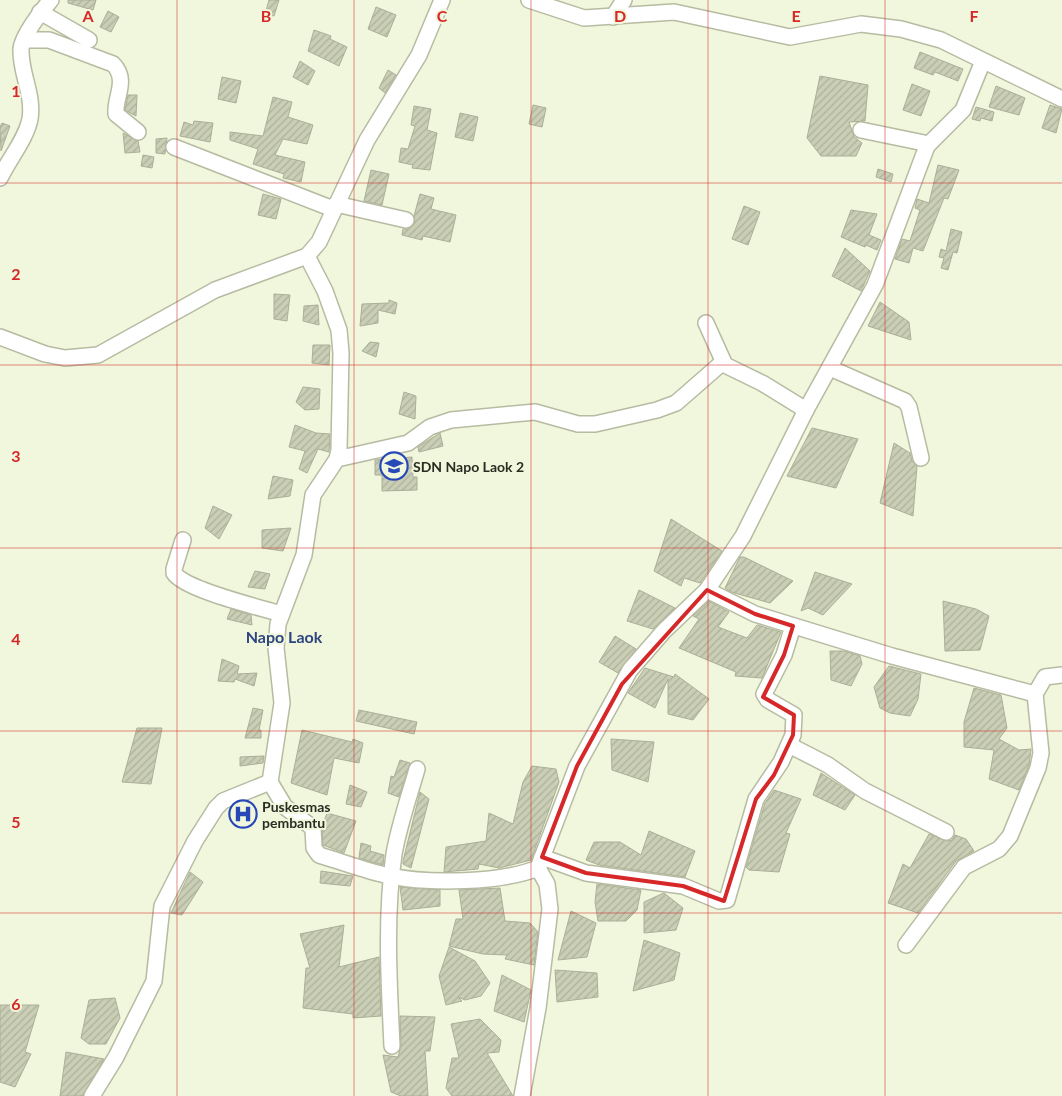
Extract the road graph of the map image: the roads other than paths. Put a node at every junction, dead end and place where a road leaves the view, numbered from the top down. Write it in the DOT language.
graph roads {
  1 [pos="51,0"];
  2 [pos="442,0"];
  3 [pos="529,0"];
  4 [pos="624,0"];
  5 [pos="40,12"];
  6 [pos="613,17"];
  7 [pos="24,40"];
  8 [pos="89,40"];
  9 [pos="982,61"];
  10 [pos="1062,99"];
  11 [pos="861,130"];
  12 [pos="138,132"];
  13 [pos="929,144"];
  14 [pos="174,147"];
  15 [pos="0,178"];
  16 [pos="335,206"];
  17 [pos="406,220"];
  18 [pos="307,256"];
  19 [pos="706,323"];
  20 [pos="0,337"];
  21 [pos="723,362"];
  22 [pos="830,368"];
  23 [pos="806,410"];
  24 [pos="921,458"];
  25 [pos="337,459"];
  26 [pos="183,540"];
  27 [pos="707,590"];
  28 [pos="281,614"];
  29 [pos="793,626"];
  30 [pos="1062,675"];
  31 [pos="1034,694"];
  32 [pos="789,745"];
  33 [pos="417,769"];
  34 [pos="270,782"];
  35 [pos="946,832"];
  36 [pos="540,863"];
  37 [pos="392,876"];
  38 [pos="906,945"];
  39 [pos="392,1046"];
  40 [pos="92,1096"];
  41 [pos="522,1096"];
  1 -- 5 [label="street"];
  2 -- 16 [label="street"];
  3 -- 6 [label="street"];
  4 -- 6 [label="street"];
  5 -- 7 [label="street"];
  5 -- 8 [label="street"];
  6 -- 9 [label="street"];
  7 -- 12 [label="street"];
  7 -- 15 [label="street"];
  9 -- 10 [label="street"];
  9 -- 13 [label="street"];
  11 -- 13 [label="street"];
  13 -- 22 [label="street"];
  14 -- 16 [label="street"];
  16 -- 17 [label="street"];
  16 -- 18 [label="street"];
  18 -- 20 [label="street"];
  18 -- 25 [label="street"];
  19 -- 21 [label="street"];
  21 -- 23 [label="street"];
  21 -- 25 [label="street"];
  22 -- 23 [label="street"];
  22 -- 24 [label="street"];
  23 -- 27 [label="street"];
  25 -- 28 [label="street"];
  26 -- 28 [label="street"];
  27 -- 29 [label="street"];
  27 -- 36 [label="street"];
  28 -- 34 [label="street"];
  29 -- 31 [label="street"];
  29 -- 32 [label="street"];
  30 -- 31 [label="street"];
  31 -- 38 [label="street"];
  32 -- 35 [label="street"];
  32 -- 36 [label="street"];
  33 -- 37 [label="street"];
  34 -- 37 [label="street"];
  34 -- 40 [label="street"];
  36 -- 37 [label="street"];
  36 -- 41 [label="street"];
  37 -- 39 [label="street"];
}
